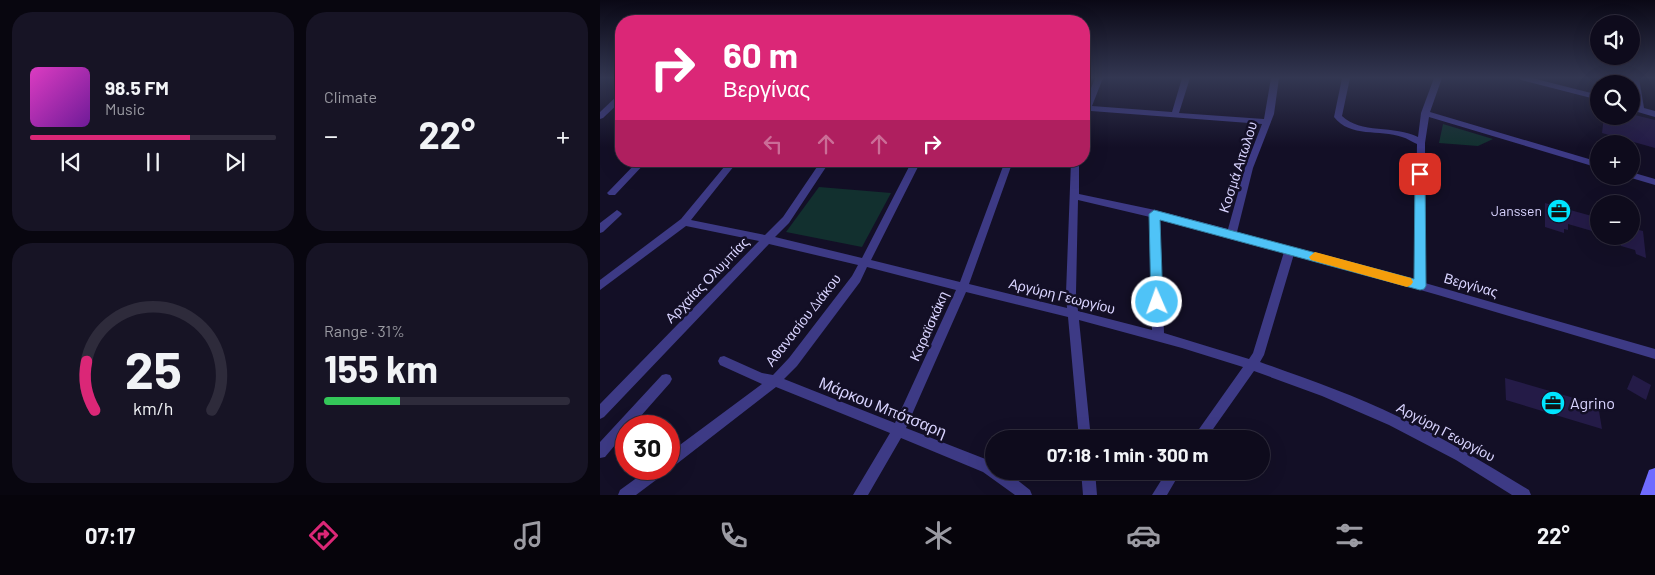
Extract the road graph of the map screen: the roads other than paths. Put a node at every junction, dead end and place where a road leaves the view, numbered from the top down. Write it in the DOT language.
graph roads {
  1 [pos="1179,101"];
  2 [pos="1272,101"];
  3 [pos="1341,101"];
  4 [pos="1429,101"];
  5 [pos="615,102"];
  6 [pos="1090,108"];
  7 [pos="1640,109"];
  8 [pos="1425,113"];
  9 [pos="1175,114"];
  10 [pos="1655,114"];
  11 [pos="600,116"];
  12 [pos="1266,122"];
  13 [pos="1421,143"];
  14 [pos="1590,162"];
  15 [pos="637,167"];
  16 [pos="729,167"];
  17 [pos="822,167"];
  18 [pos="915,167"];
  19 [pos="1008,167"];
  20 [pos="1075,167"];
  21 [pos="1640,178"];
  22 [pos="1655,182"];
  23 [pos="612,193"];
  24 [pos="1074,196"];
  25 [pos="617,214"];
  26 [pos="1154,214"];
  27 [pos="684,222"];
  28 [pos="600,229"];
  29 [pos="1231,235"];
  30 [pos="769,238"];
  31 [pos="1290,250"];
  32 [pos="866,263"];
  33 [pos="602,283"];
  34 [pos="1420,286"];
  35 [pos="963,287"];
  36 [pos="1074,313"];
  37 [pos="1158,337"];
  38 [pos="1655,354"];
  39 [pos="724,361"];
  40 [pos="1251,366"];
  41 [pos="666,380"];
  42 [pos="775,381"];
  43 [pos="600,413"];
  44 [pos="1084,430"];
  45 [pos="1205,430"];
  46 [pos="898,431"];
  47 [pos="600,452"];
  48 [pos="680,453"];
  49 [pos="1089,480"];
  50 [pos="1169,480"];
  51 [pos="644,481"];
  52 [pos="625,495"];
  53 [pos="641,495"];
  54 [pos="860,495"];
  55 [pos="1024,495"];
  56 [pos="1090,495"];
  57 [pos="1159,495"];
  58 [pos="1524,495"];
  1 -- 9 [label="street"];
  2 -- 12 [label="street, Κοσμά Αιτωλου"];
  3 -- 13 [label="street"];
  4 -- 8 [label="street"];
  5 -- 11 [label="street"];
  6 -- 9 [label="street"];
  7 -- 10 [label="street"];
  8 -- 13 [label="street"];
  8 -- 14 [label="street"];
  9 -- 12 [label="street"];
  12 -- 29 [label="street, Κοσμά Αιτωλου"];
  13 -- 34 [label="street"];
  15 -- 23 [label="street"];
  16 -- 27 [label="street"];
  17 -- 30 [label="street, Αρχαίας Ολυμπίας"];
  18 -- 32 [label="street, Αθανασίου Διάκου"];
  19 -- 35 [label="street, Καραϊσκάκη"];
  20 -- 24 [label="street"];
  21 -- 22 [label="street"];
  24 -- 26 [label="street, Βεργίνας"];
  24 -- 36 [label="street"];
  25 -- 28 [label="street"];
  26 -- 29 [label="street, Βεργίνας"];
  26 -- 37 [label="street"];
  27 -- 30 [label="street, Αργύρη Γεωργίου"];
  27 -- 33 [label="street"];
  29 -- 31 [label="street, Βεργίνας"];
  30 -- 32 [label="street, Αργύρη Γεωργίου"];
  30 -- 43 [label="street, Αρχαίας Ολυμπίας"];
  31 -- 34 [label="street, Βεργίνας"];
  31 -- 40 [label="street"];
  32 -- 35 [label="street, Αργύρη Γεωργίου"];
  32 -- 42 [label="street, Αθανασίου Διάκου"];
  34 -- 38 [label="street, Βεργίνας"];
  35 -- 36 [label="street, Αργύρη Γεωργίου"];
  35 -- 46 [label="street, Καραϊσκάκη"];
  36 -- 37 [label="street, Αργύρη Γεωργίου"];
  36 -- 44 [label="street"];
  37 -- 40 [label="street, Αργύρη Γεωργίου"];
  39 -- 42 [label="street, Μάρκου Μπότσαρη"];
  40 -- 45 [label="street"];
  40 -- 58 [label="street, Αργύρη Γεωργίου"];
  41 -- 47 [label="street"];
  42 -- 46 [label="street, Μάρκου Μπότσαρη"];
  42 -- 48 [label="street, Αθανασίου Διάκου"];
  46 -- 54 [label="street, Καραϊσκάκη"];
  46 -- 55 [label="street, Μάρκου Μπότσαρη"];
  49 -- 56 [label="street"];
  50 -- 57 [label="street"];
  51 -- 52 [label="street"];
  51 -- 53 [label="street"];
}
